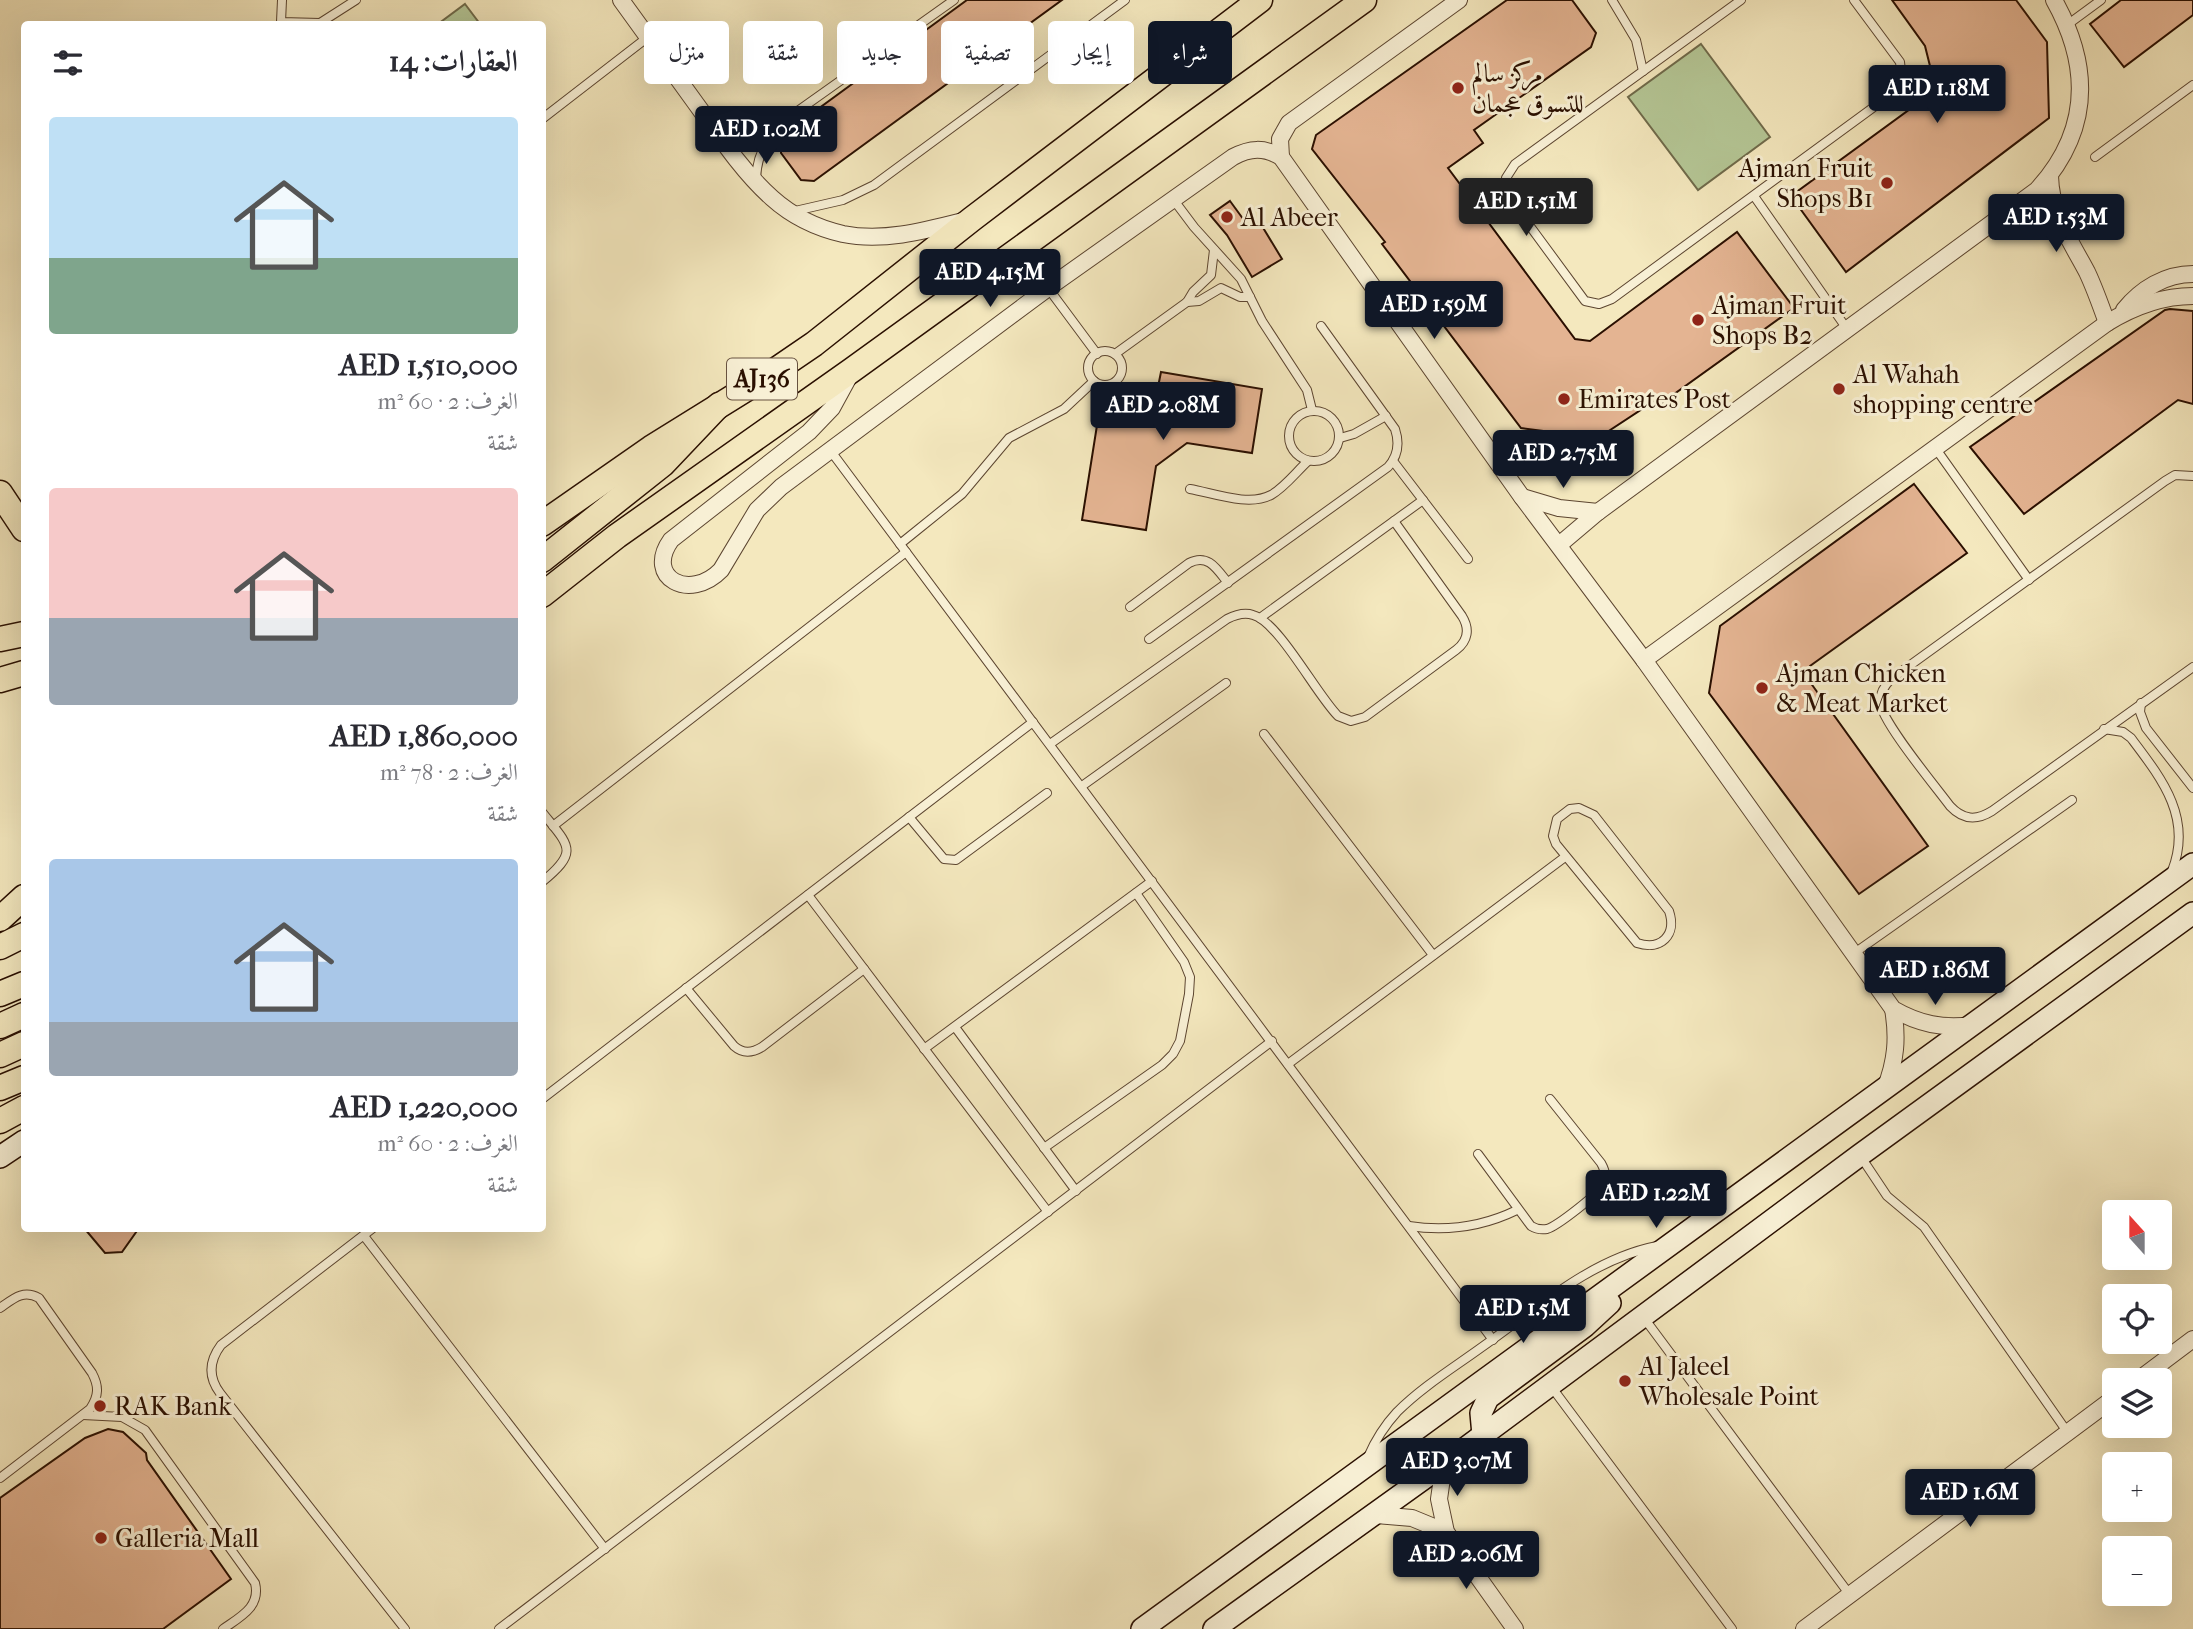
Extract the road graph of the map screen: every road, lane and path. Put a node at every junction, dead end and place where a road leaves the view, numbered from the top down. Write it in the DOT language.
graph roads {
  1 [pos="282,0"];
  2 [pos="356,0"];
  3 [pos="621,0"];
  4 [pos="954,0"];
  5 [pos="1125,0"];
  6 [pos="1260,0"];
  7 [pos="1364,0"];
  8 [pos="1459,0"];
  9 [pos="1612,0"];
  10 [pos="1741,0"];
  11 [pos="1854,0"];
  12 [pos="2054,0"];
  13 [pos="2101,0"];
  14 [pos="281,21"];
  15 [pos="323,21"];
  16 [pos="2067,25"];
  17 [pos="644,32"];
  18 [pos="644,40"];
  19 [pos="1643,71"];
  20 [pos="682,84"];
  21 [pos="2193,85"];
  22 [pos="546,116"];
  23 [pos="1280,157"];
  24 [pos="2095,157"];
  25 [pos="2050,176"];
  26 [pos="756,182"];
  27 [pos="1754,196"];
  28 [pos="1173,199"];
  29 [pos="790,212"];
  30 [pos="972,219"];
  31 [pos="1214,250"];
  32 [pos="2190,270"];
  33 [pos="1048,288"];
  34 [pos="2193,296"];
  35 [pos="1250,297"];
  36 [pos="1187,302"];
  37 [pos="2114,320"];
  38 [pos="1321,326"];
  39 [pos="1847,329"];
  40 [pos="1097,354"];
  41 [pos="1115,354"];
  42 [pos="852,370"];
  43 [pos="1094,381"];
  44 [pos="719,405"];
  45 [pos="1312,410"];
  46 [pos="1386,416"];
  47 [pos="1340,438"];
  48 [pos="1936,449"];
  49 [pos="830,450"];
  50 [pos="1307,461"];
  51 [pos="1394,461"];
  52 [pos="2193,476"];
  53 [pos="1190,489"];
  54 [pos="0,493"];
  55 [pos="1522,497"];
  56 [pos="1423,500"];
  57 [pos="1598,512"];
  58 [pos="546,521"];
  59 [pos="1394,521"];
  60 [pos="21,524"];
  61 [pos="900,544"];
  62 [pos="1559,545"];
  63 [pos="906,552"];
  64 [pos="546,557"];
  65 [pos="1468,559"];
  66 [pos="2029,580"];
  67 [pos="1228,583"];
  68 [pos="546,592"];
  69 [pos="1130,607"];
  70 [pos="1260,618"];
  71 [pos="21,635"];
  72 [pos="0,639"];
  73 [pos="1149,639"];
  74 [pos="1644,660"];
  75 [pos="2193,667"];
  76 [pos="21,674"];
  77 [pos="0,680"];
  78 [pos="1226,683"];
  79 [pos="2141,703"];
  80 [pos="1033,722"];
  81 [pos="2104,729"];
  82 [pos="1264,734"];
  83 [pos="1050,744"];
  84 [pos="1082,786"];
  85 [pos="2193,788"];
  86 [pos="1047,793"];
  87 [pos="2073,800"];
  88 [pos="546,817"];
  89 [pos="909,817"];
  90 [pos="553,825"];
  91 [pos="1565,857"];
  92 [pos="2193,864"];
  93 [pos="546,879"];
  94 [pos="1152,881"];
  95 [pos="2164,885"];
  96 [pos="1136,893"];
  97 [pos="808,895"];
  98 [pos="21,900"];
  99 [pos="21,910"];
  100 [pos="2193,913"];
  101 [pos="0,919"];
  102 [pos="21,936"];
  103 [pos="0,947"];
  104 [pos="1853,954"];
  105 [pos="1433,955"];
  106 [pos="864,968"];
  107 [pos="21,985"];
  108 [pos="686,988"];
  109 [pos="0,994"];
  110 [pos="1893,1009"];
  111 [pos="21,1016"];
  112 [pos="1973,1025"];
  113 [pos="0,1026"];
  114 [pos="955,1027"];
  115 [pos="1272,1041"];
  116 [pos="21,1045"];
  117 [pos="924,1049"];
  118 [pos="0,1055"];
  119 [pos="1288,1064"];
  120 [pos="21,1079"];
  121 [pos="0,1088"];
  122 [pos="1884,1089"];
  123 [pos="546,1096"];
  124 [pos="1550,1099"];
  125 [pos="21,1110"];
  126 [pos="0,1121"];
  127 [pos="21,1143"];
  128 [pos="1045,1149"];
  129 [pos="1478,1154"];
  130 [pos="1860,1155"];
  131 [pos="0,1157"];
  132 [pos="1076,1191"];
  133 [pos="1517,1210"];
  134 [pos="1048,1212"];
  135 [pos="1409,1226"];
  136 [pos="368,1232"];
  137 [pos="364,1236"];
  138 [pos="1674,1243"];
  139 [pos="1632,1273"];
  140 [pos="0,1308"];
  141 [pos="1642,1316"];
  142 [pos="2193,1339"];
  143 [pos="1493,1340"];
  144 [pos="2154,1368"];
  145 [pos="1550,1385"];
  146 [pos="2102,1407"];
  147 [pos="83,1415"];
  148 [pos="2068,1433"];
  149 [pos="1483,1436"];
  150 [pos="1444,1464"];
  151 [pos="1364,1469"];
  152 [pos="0,1478"];
  153 [pos="1376,1515"];
  154 [pos="1446,1532"];
  155 [pos="605,1549"];
  156 [pos="1850,1595"];
  157 [pos="223,1629"];
  158 [pos="405,1629"];
  159 [pos="499,1629"];
  160 [pos="1142,1629"];
  161 [pos="1214,1629"];
  162 [pos="1515,1629"];
  163 [pos="1732,1629"];
  164 [pos="1804,1629"];
  1 -- 14 [label="lane"];
  2 -- 15 [label="lane"];
  3 -- 17 [label="street"];
  4 -- 26 [label="lane"];
  5 -- 29 [label="lane"];
  6 -- 30 [label="main road, AJ136"];
  7 -- 42 [label="main road, AJ136"];
  8 -- 23 [label="street"];
  9 -- 19 [label="lane"];
  10 -- 19 [label="lane"];
  11 -- 27 [label="lane"];
  12 -- 16 [label="street"];
  13 -- 16 [label="lane"];
  16 -- 25 [label="street"];
  18 -- 22 [label="lane"];
  19 -- 27 [label="lane"];
  20 -- 26 [label="street"];
  21 -- 24 [label="lane"];
  23 -- 28 [label="street"];
  23 -- 55 [label="street"];
  25 -- 37 [label="street"];
  25 -- 39 [label="street"];
  26 -- 29 [label="street"];
  27 -- 39 [label="lane"];
  28 -- 31 [label="lane"];
  28 -- 33 [label="street"];
  29 -- 30 [label="street"];
  30 -- 44 [label="main road, AJ136"];
  31 -- 35 [label="lane"];
  31 -- 36 [label="lane"];
  32 -- 37 [label="street"];
  33 -- 40 [label="lane"];
  33 -- 49 [label="street"];
  34 -- 37 [label="street"];
  35 -- 36 [label="lane"];
  35 -- 45 [label="lane"];
  36 -- 41 [label="lane"];
  37 -- 48 [label="street"];
  38 -- 46 [label="lane"];
  39 -- 57 [label="street"];
  40 -- 41 [label="lane"];
  40 -- 43 [label="lane"];
  41 -- 43 [label="lane"];
  42 -- 49 [label="street"];
  42 -- 68 [label="main road, AJ136"];
  43 -- 61 [label="lane"];
  44 -- 58 [label="main road, AJ136"];
  44 -- 64 [label="main road"];
  45 -- 47 [label="lane"];
  45 -- 50 [label="lane"];
  46 -- 47 [label="lane"];
  46 -- 51 [label="lane"];
  47 -- 50 [label="lane"];
  48 -- 66 [label="lane"];
  48 -- 74 [label="street"];
  49 -- 61 [label="lane"];
  50 -- 53 [label="lane"];
  51 -- 56 [label="lane"];
  51 -- 67 [label="lane"];
  52 -- 66 [label="lane"];
  54 -- 60 [label="main road"];
  55 -- 57 [label="street"];
  55 -- 62 [label="street"];
  56 -- 59 [label="lane"];
  56 -- 65 [label="lane"];
  57 -- 62 [label="street"];
  59 -- 70 [label="lane"];
  59 -- 70 [label="lane"];
  61 -- 63 [label="lane"];
  62 -- 74 [label="street"];
  63 -- 80 [label="lane"];
  63 -- 90 [label="lane"];
  66 -- 81 [label="lane"];
  67 -- 69 [label="lane"];
  67 -- 73 [label="lane"];
  70 -- 83 [label="lane"];
  71 -- 72 [label="main road"];
  74 -- 104 [label="street"];
  75 -- 79 [label="lane"];
  76 -- 77 [label="main road"];
  78 -- 84 [label="lane"];
  79 -- 81 [label="lane"];
  79 -- 85 [label="lane"];
  80 -- 83 [label="lane"];
  80 -- 89 [label="lane"];
  81 -- 95 [label="lane"];
  82 -- 105 [label="lane"];
  83 -- 84 [label="lane"];
  84 -- 94 [label="lane"];
  86 -- 89 [label="lane"];
  87 -- 104 [label="lane"];
  88 -- 90 [label="lane"];
  89 -- 97 [label="lane"];
  90 -- 93 [label="lane"];
  91 -- 91 [label="lane"];
  91 -- 105 [label="lane"];
  92 -- 95 [label="main road"];
  94 -- 96 [label="lane"];
  94 -- 115 [label="lane"];
  95 -- 112 [label="main road"];
  96 -- 114 [label="lane"];
  96 -- 128 [label="lane"];
  97 -- 106 [label="lane"];
  97 -- 108 [label="lane"];
  98 -- 101 [label="main road"];
  99 -- 101 [label="main road"];
  100 -- 130 [label="main road"];
  102 -- 103 [label="main road"];
  104 -- 110 [label="street"];
  105 -- 119 [label="lane"];
  106 -- 108 [label="lane"];
  106 -- 117 [label="lane"];
  107 -- 109 [label="main road"];
  108 -- 123 [label="lane"];
  110 -- 112 [label="street"];
  110 -- 122 [label="street"];
  111 -- 113 [label="main road"];
  112 -- 122 [label="main road"];
  114 -- 117 [label="lane"];
  114 -- 128 [label="lane"];
  115 -- 119 [label="lane"];
  115 -- 132 [label="lane"];
  116 -- 118 [label="main road"];
  117 -- 134 [label="lane"];
  119 -- 135 [label="lane"];
  120 -- 121 [label="main road"];
  122 -- 138 [label="main road"];
  124 -- 133 [label="lane"];
  125 -- 126 [label="main road"];
  127 -- 131 [label="main road"];
  128 -- 132 [label="lane"];
  129 -- 133 [label="lane"];
  130 -- 141 [label="main road"];
  130 -- 148 [label="lane"];
  132 -- 134 [label="lane"];
  133 -- 135 [label="lane"];
  134 -- 155 [label="lane"];
  135 -- 143 [label="lane"];
  136 -- 137 [label="lane"];
  137 -- 155 [label="lane"];
  137 -- 158 [label="lane"];
  138 -- 139 [label="main road"];
  138 -- 143 [label="lane"];
  139 -- 149 [label="main road"];
  139 -- 151 [label="main road"];
  140 -- 147 [label="lane"];
  141 -- 145 [label="main road"];
  141 -- 156 [label="lane"];
  142 -- 144 [label="street"];
  143 -- 151 [label="lane"];
  145 -- 149 [label="main road"];
  145 -- 163 [label="lane"];
  146 -- 148 [label="street"];
  147 -- 152 [label="lane"];
  147 -- 157 [label="lane"];
  148 -- 156 [label="street"];
  149 -- 150 [label="main road"];
  150 -- 153 [label="main road"];
  150 -- 154 [label="street"];
  151 -- 160 [label="main road"];
  153 -- 154 [label="street"];
  153 -- 161 [label="main road"];
  154 -- 162 [label="street"];
  155 -- 159 [label="lane"];
  156 -- 164 [label="street"];
}
